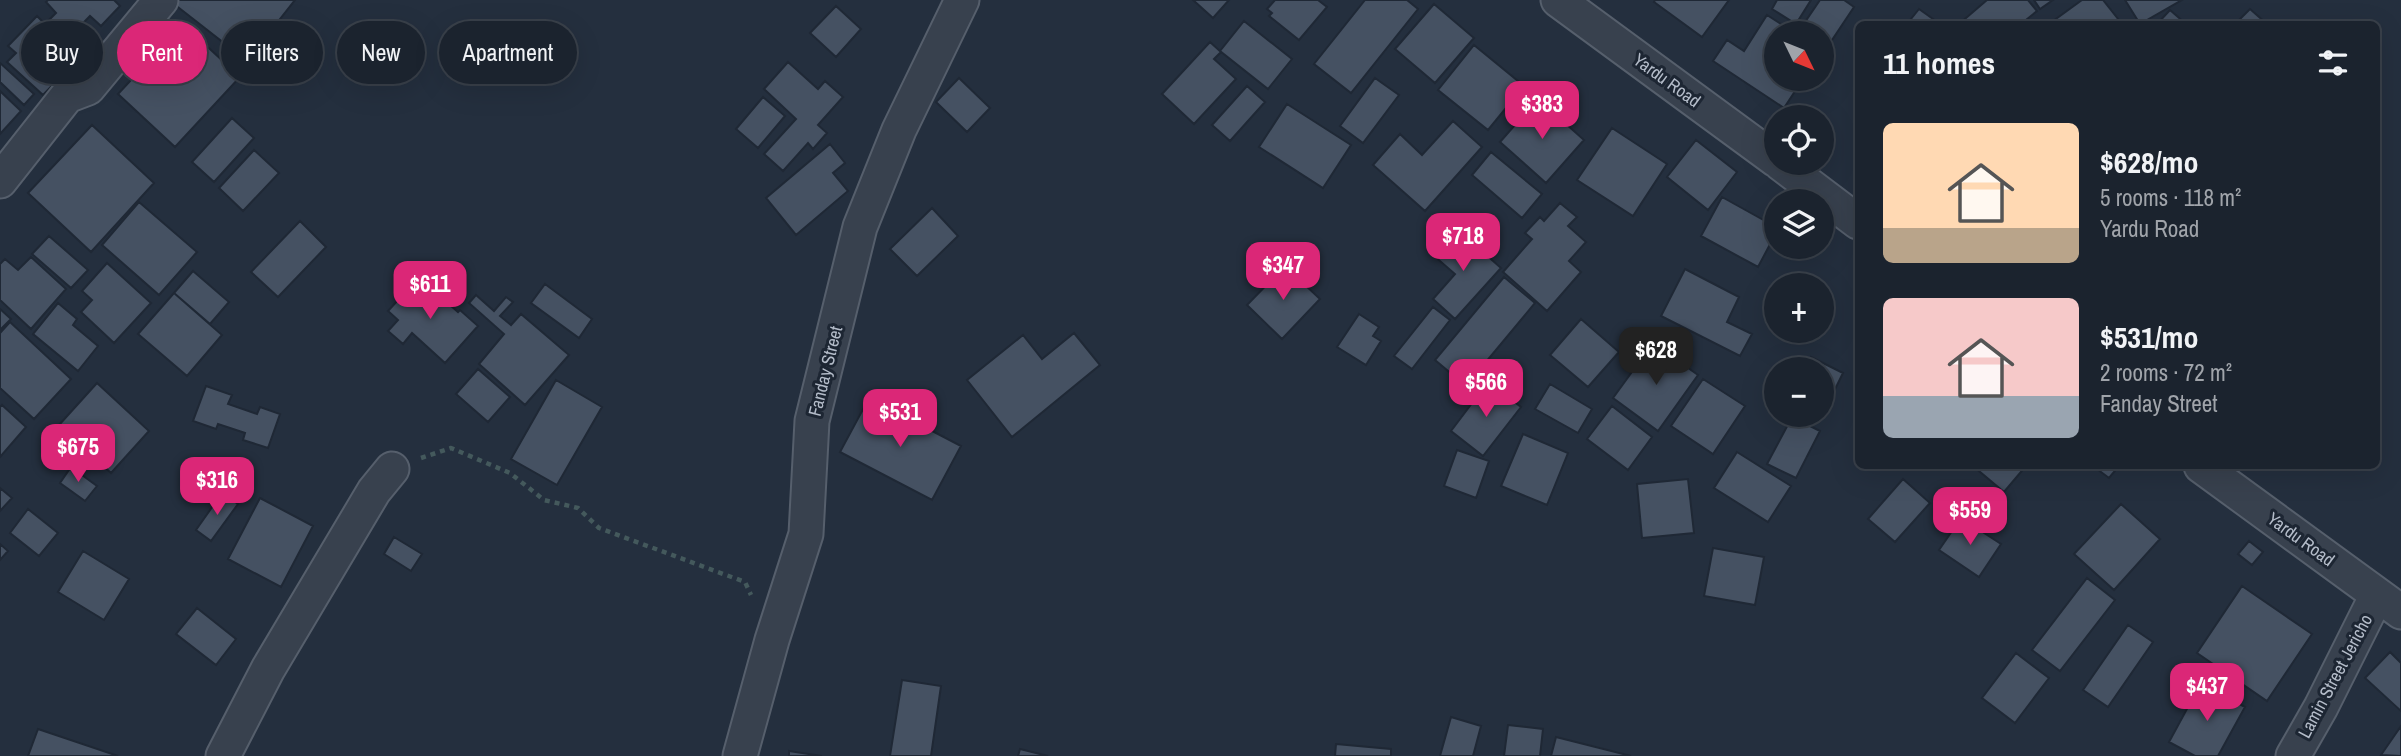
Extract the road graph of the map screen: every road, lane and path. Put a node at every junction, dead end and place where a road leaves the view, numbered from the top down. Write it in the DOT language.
graph roads {
  1 [pos="161,0"];
  2 [pos="962,0"];
  3 [pos="1558,0"];
  4 [pos="1764,151"];
  5 [pos="1796,175"];
  6 [pos="0,181"];
  7 [pos="1855,220"];
  8 [pos="392,469"];
  9 [pos="2205,469"];
  10 [pos="2389,604"];
  11 [pos="772,640"];
  12 [pos="223,756"];
  13 [pos="740,756"];
  14 [pos="2293,756"];
  1 -- 6 [label="street"];
  2 -- 11 [label="street, Fanday Street"];
  3 -- 4 [label="street, Yardu Road"];
  5 -- 7 [label="street, Yardu Road"];
  8 -- 11 [label="path"];
  8 -- 12 [label="street"];
  9 -- 10 [label="street, Yardu Road"];
  10 -- 14 [label="street, Lamin Street Jericho"];
  11 -- 13 [label="street, Fanday Street"];
}
